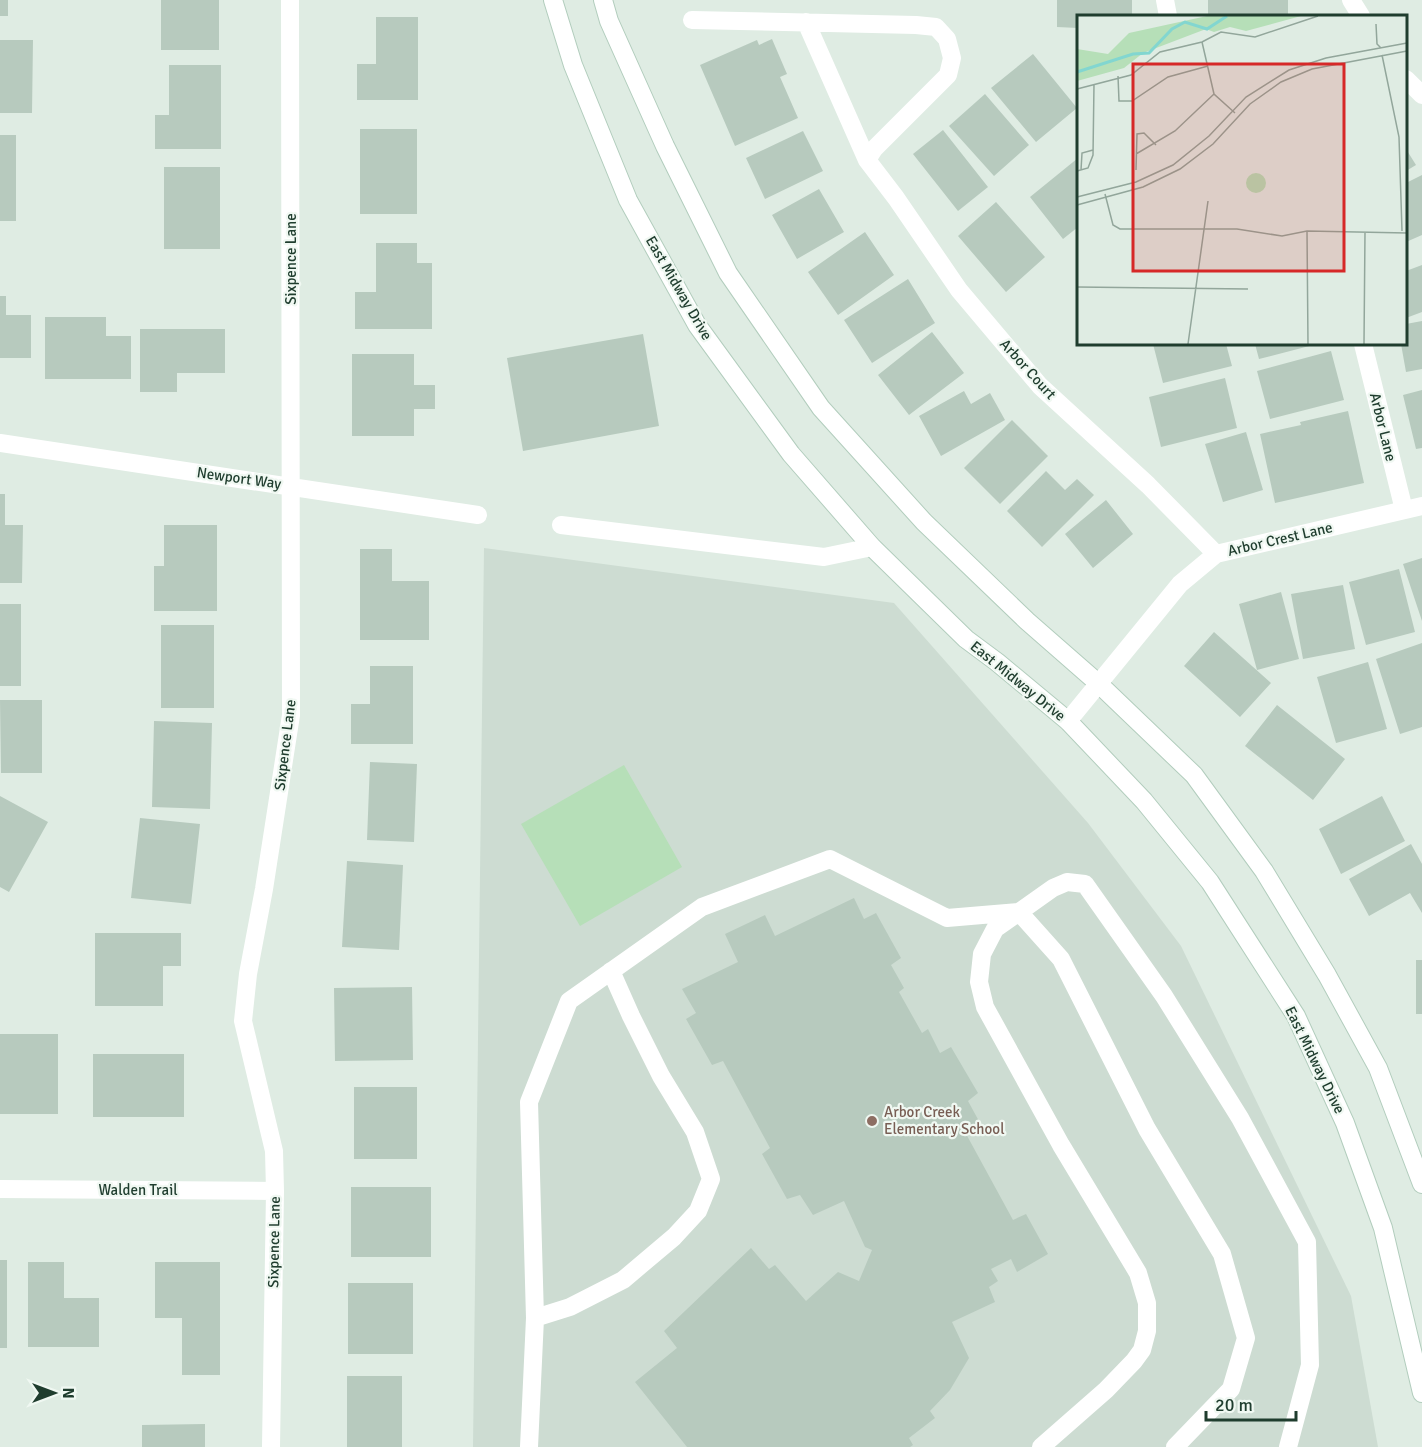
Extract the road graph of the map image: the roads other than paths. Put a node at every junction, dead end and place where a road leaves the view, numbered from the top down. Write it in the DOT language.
graph roads {
  1 [pos="291,0"];
  2 [pos="553,0"];
  3 [pos="603,0"];
  4 [pos="1165,0"];
  5 [pos="1351,0"];
  6 [pos="1168,15"];
  7 [pos="1360,15"];
  8 [pos="693,20"];
  9 [pos="806,22"];
  10 [pos="1407,80"];
  11 [pos="1422,95"];
  12 [pos="867,160"];
  13 [pos="1363,345"];
  14 [pos="0,443"];
  15 [pos="291,486"];
  16 [pos="1422,506"];
  17 [pos="1404,510"];
  18 [pos="478,515"];
  19 [pos="561,525"];
  20 [pos="872,547"];
  21 [pos="1216,554"];
  22 [pos="1099,684"];
  23 [pos="1068,721"];
  24 [pos="1019,912"];
  25 [pos="611,970"];
  26 [pos="1422,1184"];
  27 [pos="0,1188"];
  28 [pos="275,1191"];
  29 [pos="535,1317"];
  30 [pos="1422,1393"];
  31 [pos="271,1447"];
  32 [pos="529,1447"];
  33 [pos="1041,1447"];
  34 [pos="1174,1447"];
  35 [pos="1288,1447"];
  1 -- 15 [label="street, Sixpence Lane"];
  2 -- 20 [label="street, East Midway Drive"];
  3 -- 22 [label="street"];
  4 -- 6 [label="street"];
  5 -- 7 [label="street"];
  8 -- 9 [label="street"];
  9 -- 12 [label="street, Arbor Court"];
  9 -- 12 [label="street"];
  10 -- 11 [label="street"];
  12 -- 21 [label="street, Arbor Court"];
  13 -- 17 [label="street, Arbor Lane"];
  14 -- 15 [label="street, Newport Way"];
  15 -- 18 [label="street, Newport Way"];
  15 -- 28 [label="street, Sixpence Lane"];
  16 -- 17 [label="street, Arbor Crest Lane"];
  17 -- 21 [label="street, Arbor Crest Lane"];
  19 -- 20 [label="street"];
  20 -- 23 [label="street, East Midway Drive"];
  21 -- 22 [label="street, Arbor Crest Lane"];
  22 -- 23 [label="street, Arbor Crest Lane"];
  22 -- 26 [label="street"];
  23 -- 30 [label="street, East Midway Drive"];
  24 -- 25 [label="street"];
  24 -- 33 [label="street"];
  24 -- 34 [label="street"];
  24 -- 35 [label="street"];
  25 -- 29 [label="street"];
  25 -- 29 [label="street"];
  27 -- 28 [label="street, Walden Trail"];
  28 -- 31 [label="street, Sixpence Lane"];
  29 -- 32 [label="street"];
}
